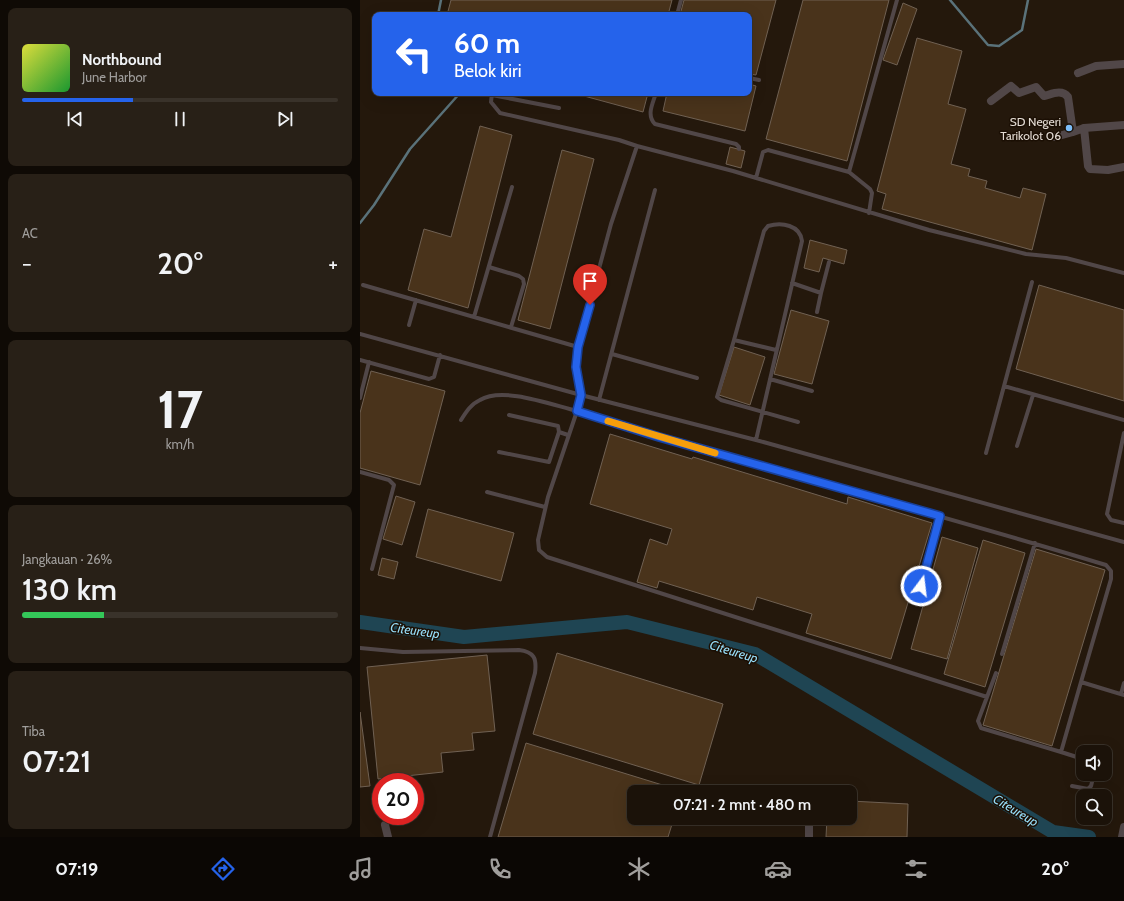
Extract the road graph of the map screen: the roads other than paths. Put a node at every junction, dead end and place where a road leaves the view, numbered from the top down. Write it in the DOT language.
graph roads {
  1 [pos="681,0"];
  2 [pos="897,0"];
  3 [pos="678,12"];
  4 [pos="1124,64"];
  5 [pos="1078,73"];
  6 [pos="752,79"];
  7 [pos="760,80"];
  8 [pos="492,96"];
  9 [pos="501,96"];
  10 [pos="655,96"];
  11 [pos="991,101"];
  12 [pos="558,108"];
  13 [pos="1124,125"];
  14 [pos="1084,128"];
  15 [pos="1073,132"];
  16 [pos="1055,136"];
  17 [pos="637,146"];
  18 [pos="739,149"];
  19 [pos="1124,167"];
  20 [pos="849,172"];
  21 [pos="756,178"];
  22 [pos="512,187"];
  23 [pos="655,190"];
  24 [pos="868,213"];
  25 [pos="830,262"];
  26 [pos="489,267"];
  27 [pos="1124,273"];
  28 [pos="1032,282"];
  29 [pos="792,283"];
  30 [pos="363,285"];
  31 [pos="821,293"];
  32 [pos="416,300"];
  33 [pos="817,312"];
  34 [pos="474,317"];
  35 [pos="409,325"];
  36 [pos="510,327"];
  37 [pos="360,334"];
  38 [pos="734,340"];
  39 [pos="578,347"];
  40 [pos="776,350"];
  41 [pos="612,354"];
  42 [pos="440,355"];
  43 [pos="360,360"];
  44 [pos="369,362"];
  45 [pos="697,378"];
  46 [pos="770,379"];
  47 [pos="1004,386"];
  48 [pos="812,391"];
  49 [pos="581,395"];
  50 [pos="1033,395"];
  51 [pos="360,398"];
  52 [pos="600,400"];
  53 [pos="577,411"];
  54 [pos="762,412"];
  55 [pos="509,415"];
  56 [pos="461,420"];
  57 [pos="1124,420"];
  58 [pos="798,422"];
  59 [pos="559,432"];
  60 [pos="1124,433"];
  61 [pos="568,434"];
  62 [pos="756,440"];
  63 [pos="1017,446"];
  64 [pos="499,452"];
  65 [pos="986,453"];
  66 [pos="360,472"];
  67 [pos="487,492"];
  68 [pos="545,507"];
  69 [pos="940,516"];
  70 [pos="1124,524"];
  71 [pos="1124,542"];
  72 [pos="1035,543"];
  73 [pos="372,569"];
  74 [pos="921,586"];
  75 [pos="360,648"];
  76 [pos="1002,654"];
  77 [pos="996,673"];
  78 [pos="1081,682"];
  79 [pos="1124,683"];
  80 [pos="1122,695"];
  81 [pos="987,697"];
  82 [pos="1061,752"];
  83 [pos="1076,757"];
  84 [pos="1092,781"];
  85 [pos="1072,786"];
  86 [pos="385,825"];
  87 [pos="809,825"];
  88 [pos="1124,827"];
  89 [pos="388,837"];
  90 [pos="490,837"];
  91 [pos="809,837"];
  92 [pos="1122,837"];
  1 -- 3 [label="lane"];
  2 -- 20 [label="lane"];
  4 -- 5 [label="street"];
  6 -- 7 [label="lane"];
  8 -- 17 [label="lane"];
  9 -- 12 [label="lane"];
  10 -- 18 [label="lane"];
  11 -- 15 [label="street"];
  13 -- 14 [label="street"];
  14 -- 15 [label="street"];
  14 -- 19 [label="street"];
  15 -- 16 [label="street"];
  17 -- 21 [label="lane"];
  17 -- 39 [label="lane"];
  20 -- 21 [label="lane"];
  20 -- 24 [label="lane"];
  21 -- 24 [label="lane"];
  22 -- 26 [label="lane"];
  23 -- 41 [label="lane"];
  24 -- 27 [label="lane"];
  25 -- 31 [label="lane"];
  26 -- 34 [label="lane"];
  26 -- 36 [label="lane"];
  28 -- 47 [label="lane"];
  29 -- 31 [label="lane"];
  29 -- 38 [label="lane"];
  29 -- 40 [label="lane"];
  30 -- 32 [label="lane"];
  31 -- 33 [label="lane"];
  32 -- 34 [label="lane"];
  32 -- 35 [label="lane"];
  34 -- 36 [label="lane"];
  36 -- 39 [label="lane"];
  37 -- 42 [label="lane"];
  38 -- 40 [label="lane"];
  38 -- 54 [label="lane"];
  39 -- 49 [label="lane"];
  40 -- 46 [label="lane"];
  41 -- 45 [label="lane"];
  41 -- 52 [label="lane"];
  42 -- 44 [label="lane"];
  42 -- 49 [label="lane"];
  43 -- 44 [label="lane"];
  44 -- 51 [label="lane"];
  46 -- 48 [label="lane"];
  46 -- 54 [label="lane"];
  47 -- 50 [label="lane"];
  47 -- 65 [label="lane"];
  49 -- 52 [label="lane"];
  49 -- 53 [label="lane"];
  50 -- 57 [label="lane"];
  50 -- 63 [label="lane"];
  52 -- 62 [label="lane"];
  53 -- 56 [label="lane"];
  53 -- 61 [label="lane"];
  53 -- 69 [label="lane"];
  54 -- 58 [label="lane"];
  54 -- 62 [label="lane"];
  55 -- 59 [label="lane"];
  59 -- 61 [label="lane"];
  59 -- 64 [label="lane"];
  60 -- 70 [label="lane"];
  61 -- 68 [label="lane"];
  62 -- 71 [label="lane"];
  66 -- 73 [label="lane"];
  67 -- 68 [label="lane"];
  68 -- 81 [label="lane"];
  69 -- 72 [label="lane"];
  69 -- 74 [label="lane"];
  72 -- 76 [label="lane"];
  72 -- 78 [label="lane"];
  75 -- 90 [label="lane"];
  77 -- 81 [label="lane"];
  78 -- 80 [label="lane"];
  78 -- 82 [label="lane"];
  79 -- 80 [label="lane"];
  81 -- 82 [label="lane"];
  82 -- 83 [label="lane"];
  84 -- 85 [label="lane"];
  86 -- 89 [label="street"];
  87 -- 91 [label="street"];
  88 -- 92 [label="street"];
}
